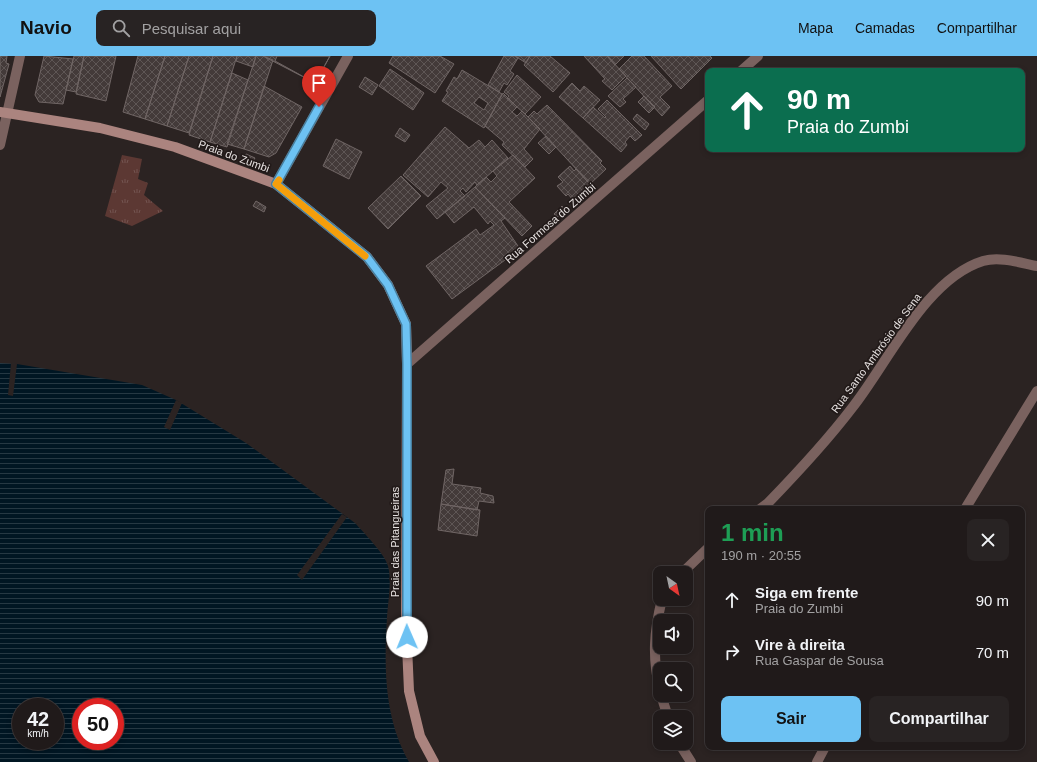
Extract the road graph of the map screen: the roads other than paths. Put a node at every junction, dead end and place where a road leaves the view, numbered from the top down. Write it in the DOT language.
graph roads {
  1 [pos="20,56"];
  2 [pos="348,56"];
  3 [pos="758,56"];
  4 [pos="744,68"];
  5 [pos="705,103"];
  6 [pos="3,112"];
  7 [pos="0,145"];
  8 [pos="276,184"];
  9 [pos="1037,266"];
  10 [pos="407,364"];
  11 [pos="1037,391"];
  12 [pos="764,506"];
  13 [pos="967,506"];
  14 [pos="705,551"];
  15 [pos="689,566"];
  16 [pos="660,606"];
  17 [pos="654,662"];
  18 [pos="683,750"];
  19 [pos="823,750"];
  20 [pos="434,762"];
  21 [pos="690,762"];
  22 [pos="817,762"];
  1 -- 6 [label="street"];
  2 -- 8 [label="street"];
  3 -- 4 [label="street"];
  5 -- 10 [label="street, Rua Formosa do Zumbi"];
  6 -- 7 [label="street"];
  6 -- 8 [label="main road, Praia do Zumbi"];
  8 -- 10 [label="main road, Praia do Zumbi"];
  9 -- 12 [label="street, Rua Santo Ambrósio de Sena"];
  10 -- 20 [label="main road, Praia das Pitangueiras"];
  11 -- 13 [label="street"];
  14 -- 15 [label="street"];
  16 -- 17 [label="street"];
  18 -- 21 [label="street"];
  19 -- 22 [label="street"];
}
